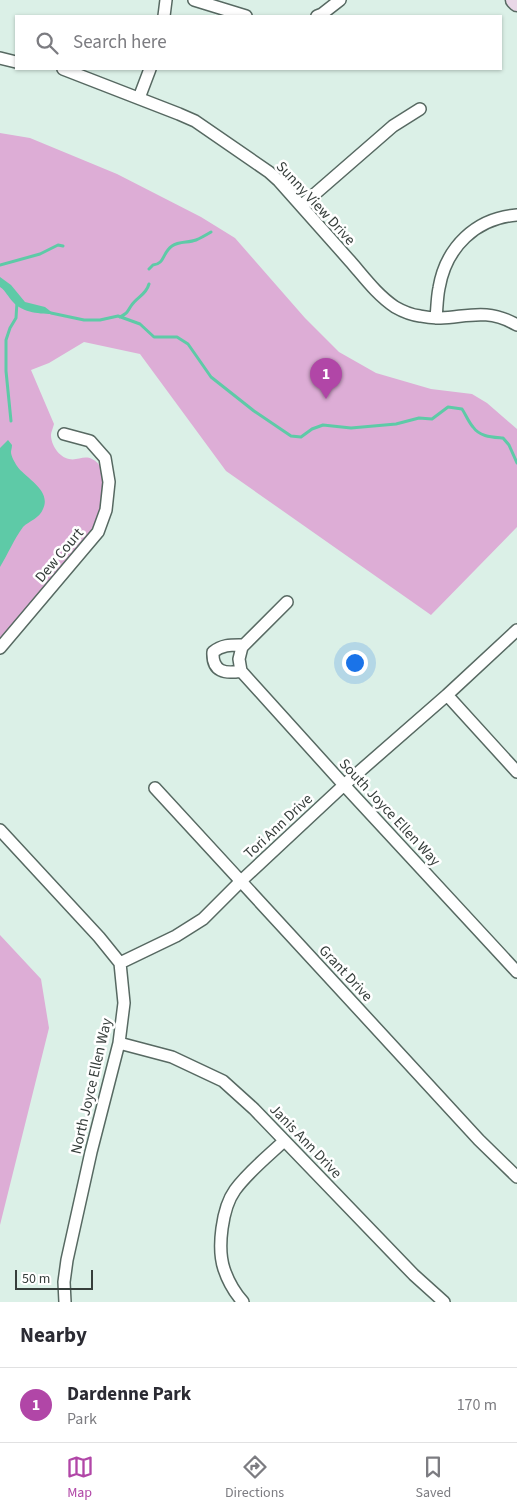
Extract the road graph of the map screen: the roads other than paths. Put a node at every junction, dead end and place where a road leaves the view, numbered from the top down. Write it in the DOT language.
graph roads {
  1 [pos="166,0"];
  2 [pos="194,0"];
  3 [pos="340,0"];
  4 [pos="164,15"];
  5 [pos="243,15"];
  6 [pos="318,15"];
  7 [pos="0,58"];
  8 [pos="15,62"];
  9 [pos="66,70"];
  10 [pos="150,70"];
  11 [pos="139,98"];
  12 [pos="420,109"];
  13 [pos="301,206"];
  14 [pos="517,215"];
  15 [pos="436,318"];
  16 [pos="517,325"];
  17 [pos="64,434"];
  18 [pos="287,602"];
  19 [pos="517,630"];
  20 [pos="244,645"];
  21 [pos="0,648"];
  22 [pos="242,671"];
  23 [pos="447,695"];
  24 [pos="517,772"];
  25 [pos="344,785"];
  26 [pos="155,788"];
  27 [pos="0,830"];
  28 [pos="241,881"];
  29 [pos="120,964"];
  30 [pos="517,972"];
  31 [pos="119,1043"];
  32 [pos="284,1141"];
  33 [pos="517,1177"];
  34 [pos="65,1302"];
  35 [pos="243,1302"];
  36 [pos="444,1302"];
  1 -- 4 [label="street"];
  2 -- 5 [label="street"];
  3 -- 6 [label="street"];
  7 -- 8 [label="street"];
  9 -- 11 [label="street, Sunny View Drive"];
  10 -- 11 [label="street"];
  11 -- 13 [label="street, Sunny View Drive"];
  12 -- 13 [label="street"];
  13 -- 15 [label="street, Sunny View Drive"];
  14 -- 15 [label="street"];
  15 -- 16 [label="street, Sunny View Drive"];
  17 -- 21 [label="street, Dew Court"];
  18 -- 20 [label="street"];
  19 -- 23 [label="street, Tori Ann Drive"];
  20 -- 22 [label="street"];
  20 -- 22 [label="street"];
  22 -- 25 [label="street, South Joyce Ellen Way"];
  23 -- 24 [label="street"];
  23 -- 25 [label="street, Tori Ann Drive"];
  25 -- 28 [label="street, Tori Ann Drive"];
  25 -- 30 [label="street, South Joyce Ellen Way"];
  26 -- 28 [label="street, Grant Drive"];
  27 -- 29 [label="street"];
  28 -- 29 [label="street, Tori Ann Drive"];
  28 -- 33 [label="street, Grant Drive"];
  29 -- 31 [label="street, North Joyce Ellen Way"];
  31 -- 32 [label="street, Janis Ann Drive"];
  31 -- 34 [label="street, North Joyce Ellen Way"];
  32 -- 35 [label="street"];
  32 -- 36 [label="street, Janis Ann Drive"];
}
